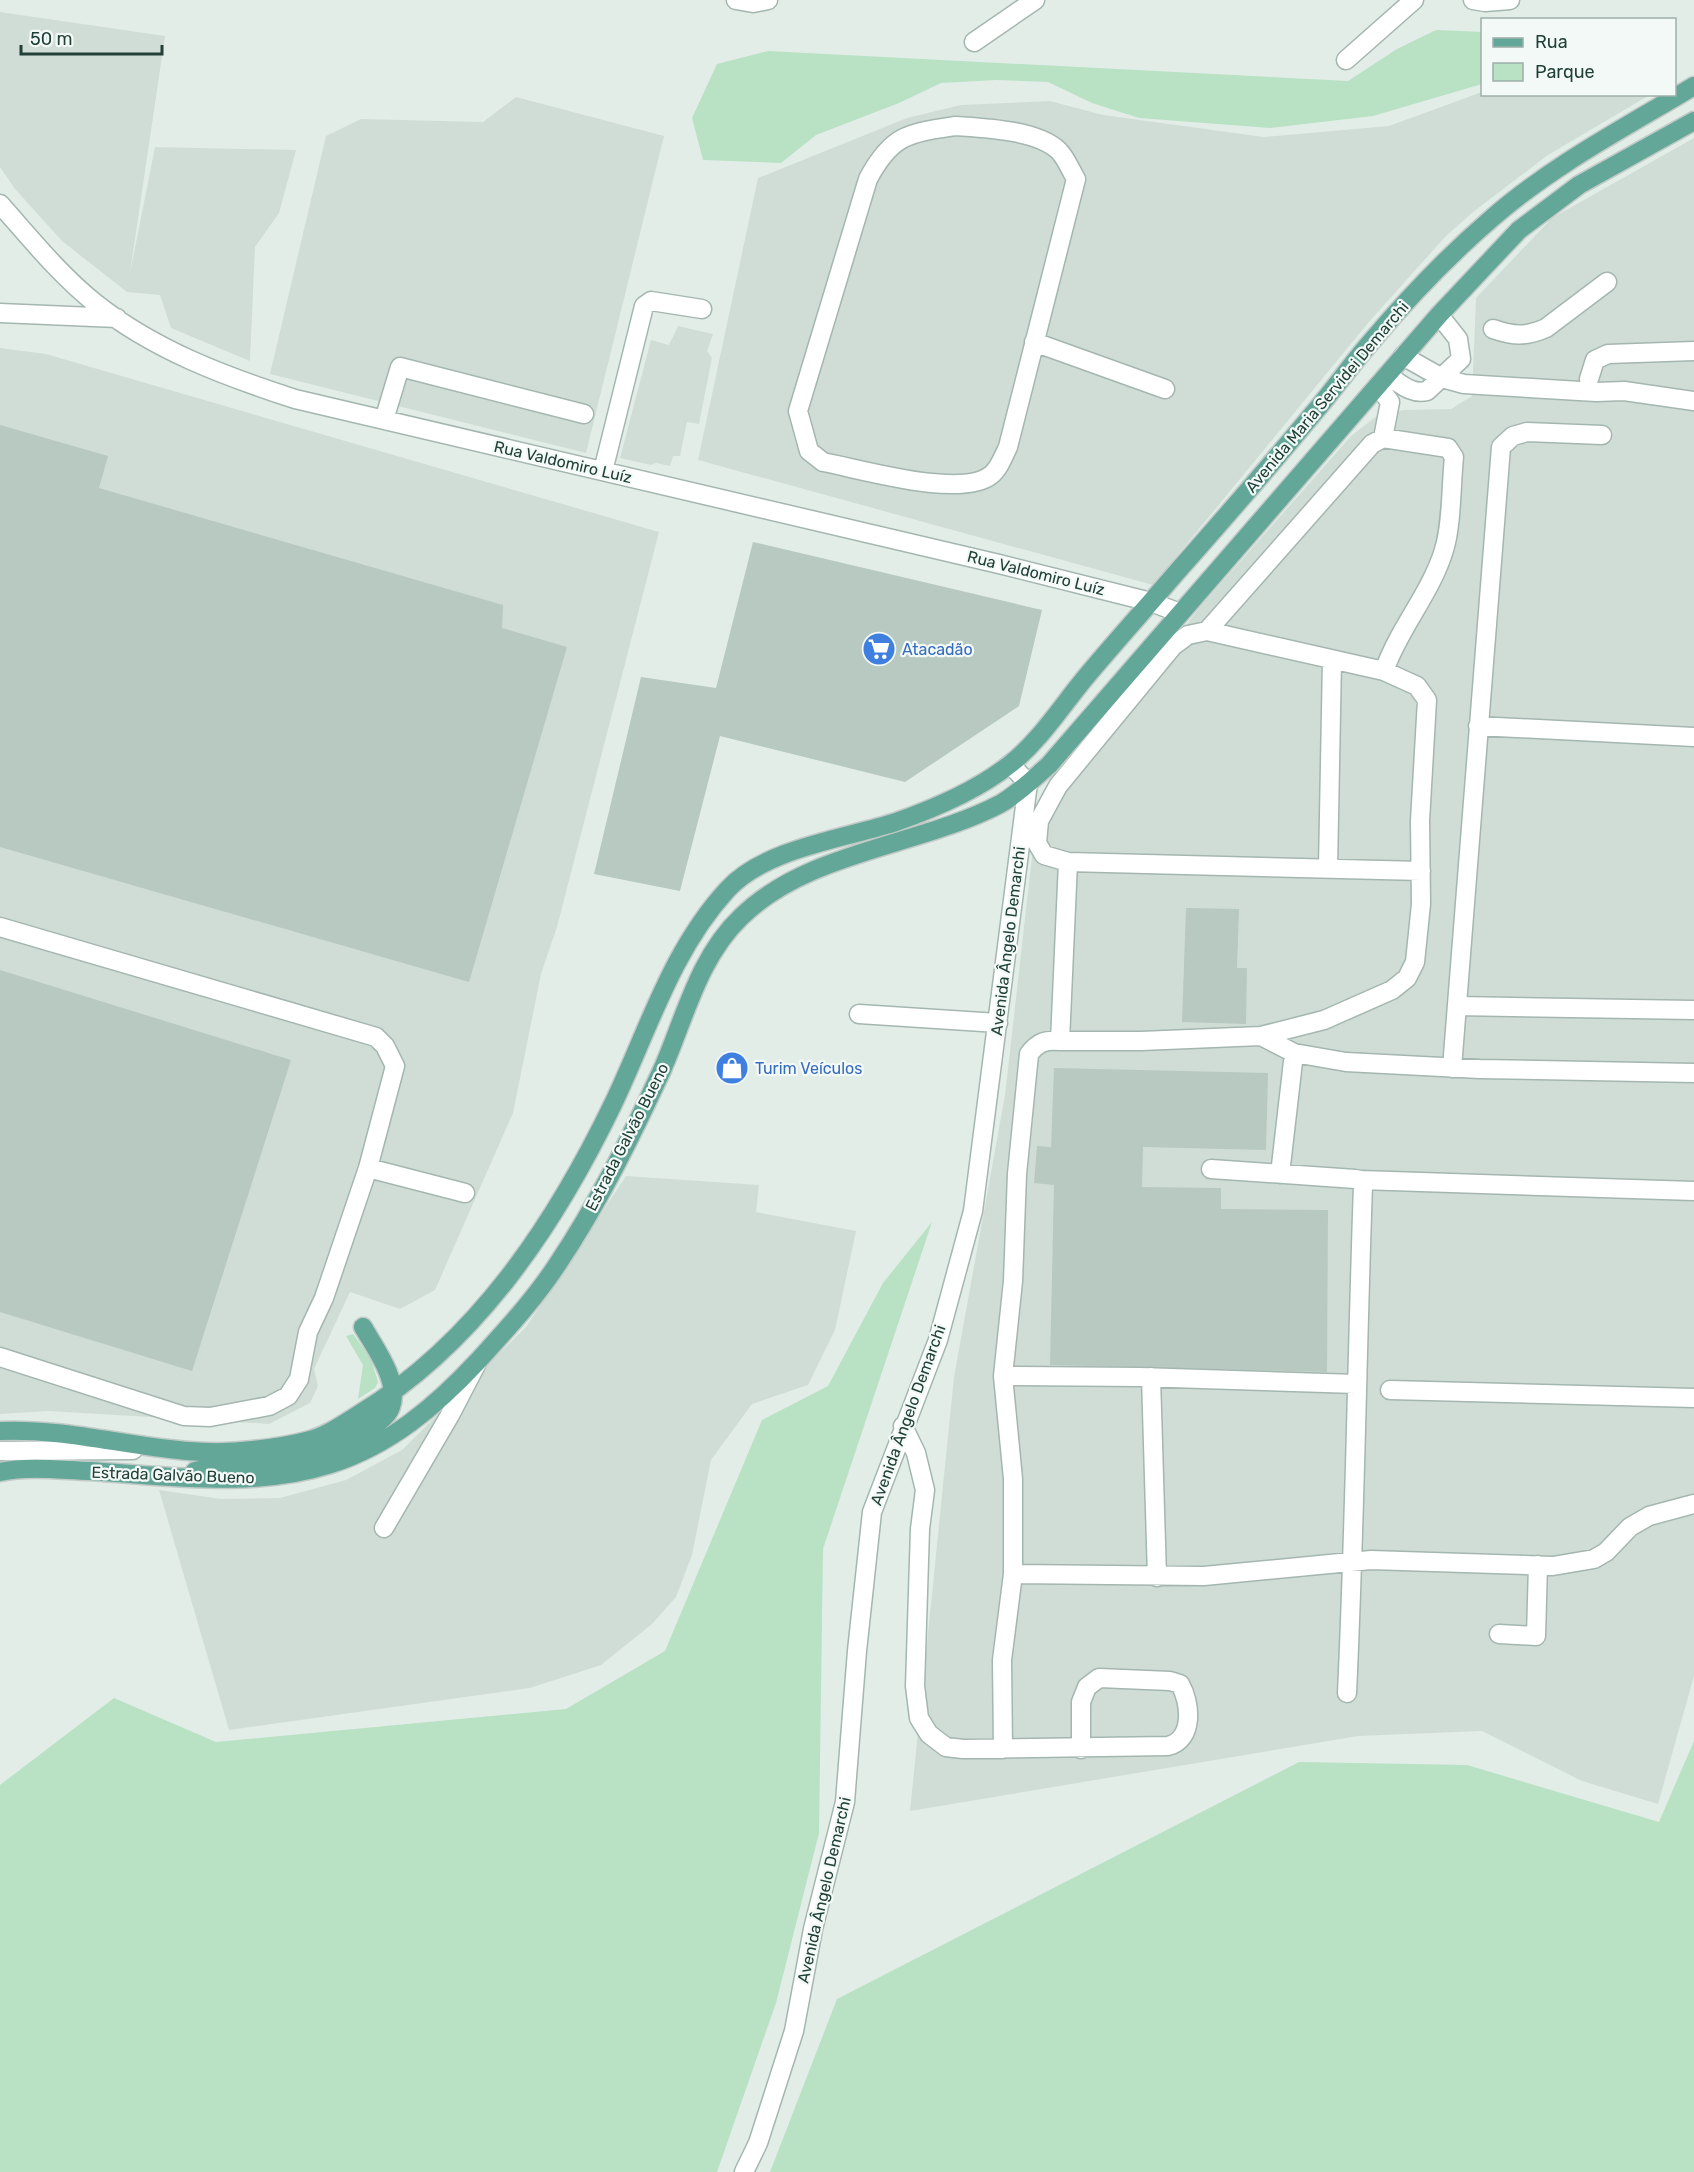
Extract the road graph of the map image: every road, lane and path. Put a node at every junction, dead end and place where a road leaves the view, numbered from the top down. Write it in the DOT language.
graph roads {
  1 [pos="736,0"];
  2 [pos="768,0"];
  3 [pos="1035,0"];
  4 [pos="1414,0"];
  5 [pos="1473,0"];
  6 [pos="1510,0"];
  7 [pos="974,42"];
  8 [pos="1346,60"];
  9 [pos="1694,86"];
  10 [pos="1694,121"];
  11 [pos="0,204"];
  12 [pos="1607,282"];
  13 [pos="702,309"];
  14 [pos="0,313"];
  15 [pos="1439,315"];
  16 [pos="117,318"];
  17 [pos="1493,329"];
  18 [pos="1034,342"];
  19 [pos="1694,351"];
  20 [pos="1403,356"];
  21 [pos="1442,378"];
  22 [pos="1589,379"];
  23 [pos="1382,381"];
  24 [pos="1165,389"];
  25 [pos="1694,400"];
  26 [pos="584,414"];
  27 [pos="384,420"];
  28 [pos="1602,435"];
  29 [pos="1383,438"];
  30 [pos="603,471"];
  31 [pos="1151,602"];
  32 [pos="1180,614"];
  33 [pos="1207,631"];
  34 [pos="1332,660"];
  35 [pos="1383,671"];
  36 [pos="1478,726"];
  37 [pos="1694,737"];
  38 [pos="1010,764"];
  39 [pos="1028,783"];
  40 [pos="1068,862"];
  41 [pos="1328,868"];
  42 [pos="1421,870"];
  43 [pos="0,927"];
  44 [pos="1457,1006"];
  45 [pos="1694,1010"];
  46 [pos="859,1014"];
  47 [pos="998,1023"];
  48 [pos="1262,1036"];
  49 [pos="1060,1041"];
  50 [pos="1294,1053"];
  51 [pos="1452,1068"];
  52 [pos="1694,1073"];
  53 [pos="368,1168"];
  54 [pos="1211,1169"];
  55 [pos="1280,1174"];
  56 [pos="1361,1180"];
  57 [pos="1694,1191"];
  58 [pos="465,1193"];
  59 [pos="363,1327"];
  60 [pos="0,1357"];
  61 [pos="478,1361"];
  62 [pos="1004,1376"];
  63 [pos="1151,1377"];
  64 [pos="1356,1384"];
  65 [pos="1390,1390"];
  66 [pos="392,1391"];
  67 [pos="1694,1398"];
  68 [pos="903,1426"];
  69 [pos="0,1431"];
  70 [pos="188,1449"];
  71 [pos="8,1451"];
  72 [pos="0,1472"];
  73 [pos="176,1476"];
  74 [pos="1694,1504"];
  75 [pos="384,1528"];
  76 [pos="1353,1561"];
  77 [pos="1539,1565"];
  78 [pos="1013,1574"];
  79 [pos="1157,1577"];
  80 [pos="1498,1634"];
  81 [pos="1347,1693"];
  82 [pos="1003,1749"];
  83 [pos="1081,1749"];
  84 [pos="744,2172"];
  1 -- 2 [label="street"];
  3 -- 7 [label="street"];
  4 -- 8 [label="street"];
  5 -- 6 [label="street"];
  9 -- 31 [label="main road, Avenida Maria Servidei Demarchi"];
  10 -- 15 [label="main road, Avenida Maria Servidei Demarchi"];
  11 -- 16 [label="street, Rua Valdomiro Luíz"];
  12 -- 17 [label="street"];
  13 -- 30 [label="street"];
  14 -- 16 [label="street"];
  15 -- 20 [label="main road, Avenida Maria Servidei Demarchi"];
  15 -- 21 [label="street"];
  16 -- 27 [label="street, Rua Valdomiro Luíz"];
  18 -- 18 [label="street"];
  18 -- 24 [label="street"];
  19 -- 22 [label="street"];
  20 -- 21 [label="street"];
  20 -- 23 [label="main road, Avenida Maria Servidei Demarchi"];
  21 -- 23 [label="street"];
  21 -- 25 [label="street"];
  23 -- 29 [label="street"];
  23 -- 32 [label="main road, Avenida Maria Servidei Demarchi"];
  26 -- 27 [label="street"];
  27 -- 30 [label="street, Rua Valdomiro Luíz"];
  28 -- 36 [label="street"];
  29 -- 33 [label="street"];
  29 -- 35 [label="street"];
  30 -- 31 [label="street, Rua Valdomiro Luíz"];
  31 -- 32 [label="street, Rua Valdomiro Luíz"];
  31 -- 38 [label="main road, Avenida Maria Servidei Demarchi"];
  32 -- 39 [label="main road, Avenida Maria Servidei Demarchi"];
  33 -- 34 [label="street"];
  33 -- 40 [label="street"];
  34 -- 35 [label="street"];
  34 -- 41 [label="street"];
  35 -- 42 [label="street"];
  36 -- 37 [label="street"];
  36 -- 44 [label="street"];
  38 -- 39 [label="street"];
  38 -- 66 [label="main road, Estrada Galvão Bueno"];
  39 -- 47 [label="street, Avenida Ângelo Demarchi"];
  39 -- 61 [label="main road, Estrada Galvão Bueno"];
  40 -- 41 [label="street"];
  40 -- 49 [label="street"];
  41 -- 42 [label="street"];
  42 -- 48 [label="street"];
  43 -- 53 [label="street"];
  44 -- 45 [label="street"];
  44 -- 51 [label="street"];
  46 -- 47 [label="street"];
  47 -- 68 [label="street, Avenida Ângelo Demarchi"];
  48 -- 49 [label="street"];
  48 -- 50 [label="street"];
  49 -- 62 [label="street"];
  50 -- 51 [label="street"];
  50 -- 55 [label="street"];
  51 -- 52 [label="street"];
  53 -- 58 [label="street"];
  53 -- 60 [label="street"];
  54 -- 55 [label="street"];
  55 -- 56 [label="street"];
  56 -- 57 [label="street"];
  56 -- 64 [label="street"];
  59 -- 66 [label="main road"];
  61 -- 73 [label="main road, Estrada Galvão Bueno"];
  61 -- 75 [label="street"];
  62 -- 63 [label="street"];
  62 -- 78 [label="street"];
  63 -- 64 [label="street"];
  63 -- 79 [label="street"];
  64 -- 76 [label="street"];
  65 -- 67 [label="street"];
  66 -- 70 [label="main road, Estrada Galvão Bueno"];
  66 -- 73 [label="main road"];
  68 -- 82 [label="street"];
  68 -- 84 [label="street, Avenida Ângelo Demarchi"];
  69 -- 70 [label="main road, Estrada Galvão Bueno"];
  70 -- 71 [label="street"];
  71 -- 73 [label="street"];
  72 -- 73 [label="main road, Estrada Galvão Bueno"];
  74 -- 77 [label="street"];
  76 -- 77 [label="street"];
  76 -- 79 [label="street"];
  76 -- 81 [label="street"];
  77 -- 80 [label="street"];
  78 -- 79 [label="street"];
  78 -- 82 [label="street"];
  82 -- 83 [label="street"];
  83 -- 83 [label="street"];
}
